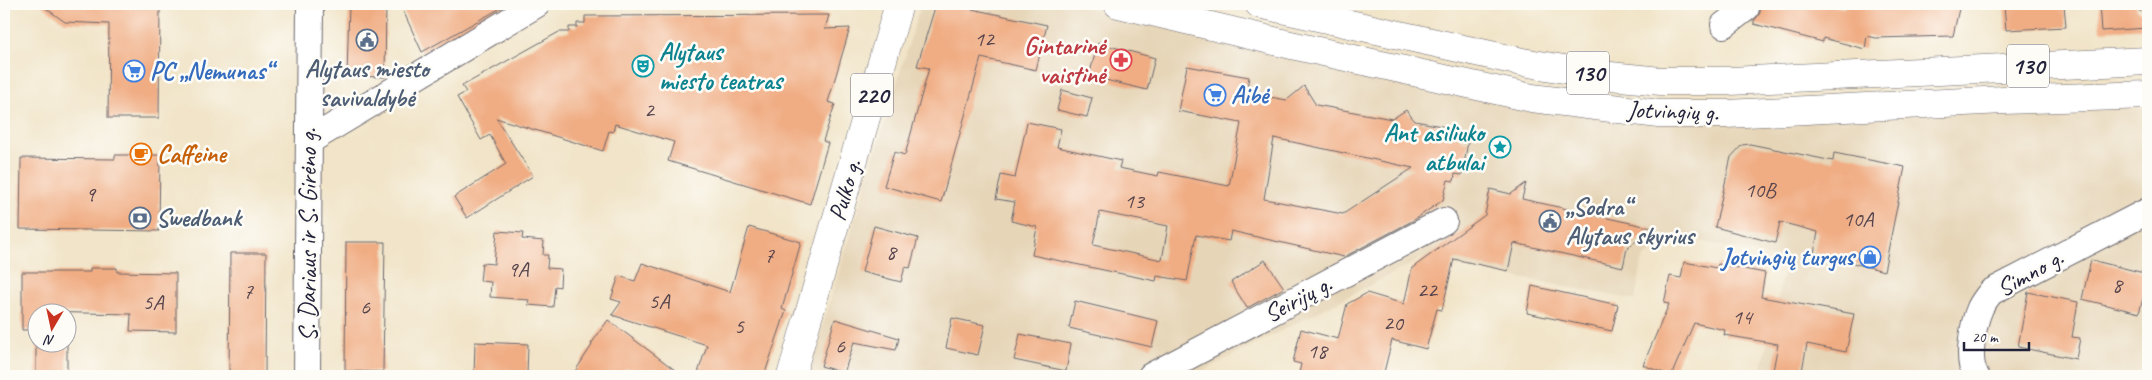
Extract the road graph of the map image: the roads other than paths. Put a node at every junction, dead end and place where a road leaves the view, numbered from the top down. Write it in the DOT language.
graph roads {
  1 [pos="310,4"];
  2 [pos="537,4"];
  3 [pos="899,4"];
  4 [pos="1118,4"];
  5 [pos="1259,4"];
  6 [pos="1746,8"];
  7 [pos="1298,12"];
  8 [pos="1724,26"];
  9 [pos="1291,45"];
  10 [pos="2148,61"];
  11 [pos="2148,95"];
  12 [pos="309,141"];
  13 [pos="2148,211"];
  14 [pos="1444,221"];
  15 [pos="307,376"];
  16 [pos="792,376"];
  17 [pos="1152,376"];
  18 [pos="1976,376"];
  1 -- 12 [label="street, S. Dariaus ir S. Girėno g."];
  2 -- 12 [label="street"];
  3 -- 16 [label="main road, Pulko g. / 220"];
  4 -- 9 [label="main road, Jotvingių g."];
  5 -- 7 [label="main road, Jotvingių g. / 130"];
  6 -- 8 [label="street"];
  7 -- 9 [label="main road"];
  7 -- 10 [label="main road, Jotvingių g. / 130"];
  9 -- 11 [label="main road, Jotvingių g."];
  12 -- 15 [label="street, S. Dariaus ir S. Girėno g."];
  13 -- 18 [label="street, Simno g."];
  14 -- 17 [label="street, Seirijų g."];
}
